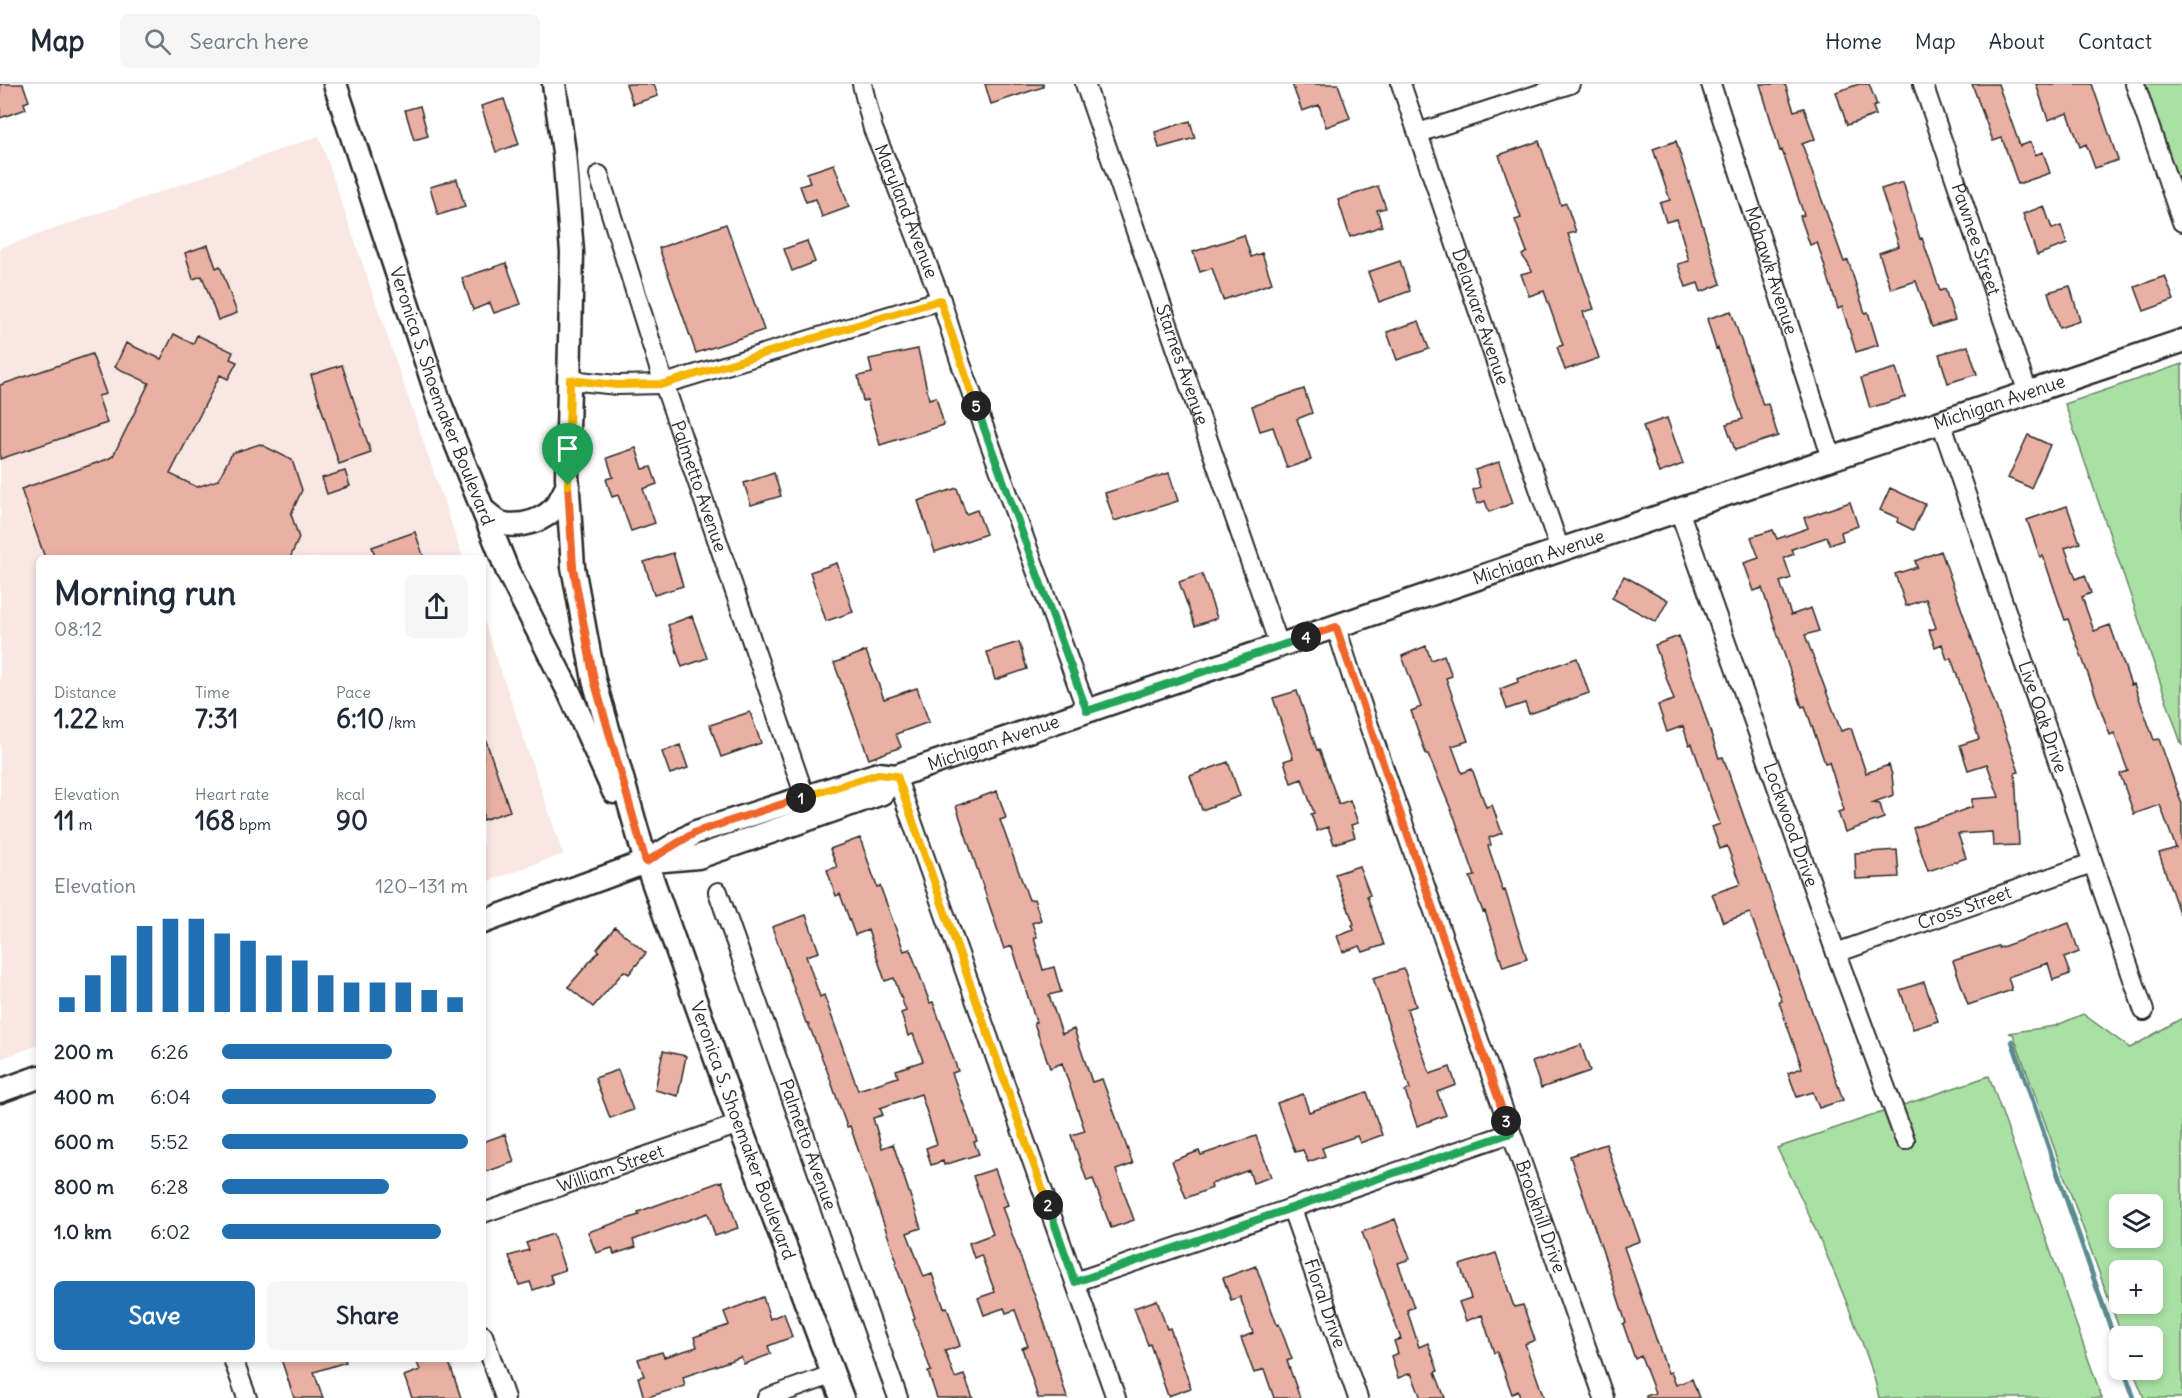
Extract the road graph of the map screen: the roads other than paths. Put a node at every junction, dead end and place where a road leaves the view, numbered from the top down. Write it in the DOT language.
graph roads {
  1 [pos="335,84"];
  2 [pos="554,84"];
  3 [pos="862,84"];
  4 [pos="1085,84"];
  5 [pos="1401,84"];
  6 [pos="1570,84"];
  7 [pos="1711,84"];
  8 [pos="1923,84"];
  9 [pos="2135,84"];
  10 [pos="1418,133"];
  11 [pos="599,175"];
  12 [pos="2182,222"];
  13 [pos="940,300"];
  14 [pos="2182,341"];
  15 [pos="570,380"];
  16 [pos="664,384"];
  17 [pos="2028,393"];
  18 [pos="1941,422"];
  19 [pos="1832,459"];
  20 [pos="568,485"];
  21 [pos="1679,510"];
  22 [pos="484,511"];
  23 [pos="1560,550"];
  24 [pos="1336,627"];
  25 [pos="1279,645"];
  26 [pos="1087,711"];
  27 [pos="897,776"];
  28 [pos="804,797"];
  29 [pos="646,862"];
  30 [pos="2092,863"];
  31 [pos="718,892"];
  32 [pos="486,920"];
  33 [pos="1836,953"];
  34 [pos="2144,1011"];
  35 [pos="36,1078"];
  36 [pos="0,1091"];
  37 [pos="739,1124"];
  38 [pos="1511,1133"];
  39 [pos="1905,1140"];
  40 [pos="1292,1209"];
  41 [pos="486,1212"];
  42 [pos="1075,1282"];
  43 [pos="486,1344"];
  44 [pos="234,1362"];
  45 [pos="834,1374"];
  46 [pos="247,1398"];
  47 [pos="505,1398"];
  48 [pos="767,1398"];
  49 [pos="842,1398"];
  50 [pos="898,1398"];
  51 [pos="1116,1398"];
  52 [pos="1358,1398"];
  53 [pos="1604,1398"];
  1 -- 22 [label="street, Veronica S. Shoemaker Boulevard"];
  2 -- 15 [label="street, Veronica S. Shoemaker Boulevard"];
  3 -- 13 [label="street, Maryland Avenue"];
  4 -- 25 [label="street, Starnes Avenue"];
  5 -- 10 [label="street, Delaware Avenue"];
  6 -- 10 [label="street"];
  7 -- 19 [label="street, Mohawk Avenue"];
  8 -- 17 [label="street, Pawnee Street"];
  9 -- 12 [label="street"];
  10 -- 23 [label="street, Delaware Avenue"];
  11 -- 16 [label="street, Palmetto Avenue"];
  13 -- 16 [label="street"];
  13 -- 26 [label="street, Maryland Avenue"];
  14 -- 17 [label="street, Michigan Avenue"];
  15 -- 16 [label="street"];
  15 -- 20 [label="street, Veronica S. Shoemaker Boulevard"];
  16 -- 28 [label="street, Palmetto Avenue"];
  17 -- 18 [label="street, Michigan Avenue"];
  18 -- 19 [label="street, Michigan Avenue"];
  18 -- 30 [label="street, Live Oak Drive"];
  19 -- 21 [label="street, Michigan Avenue"];
  20 -- 22 [label="street"];
  20 -- 29 [label="street, Veronica S. Shoemaker Boulevard"];
  21 -- 23 [label="street, Michigan Avenue"];
  21 -- 33 [label="street, Lockwood Drive"];
  22 -- 29 [label="street, Veronica S. Shoemaker Boulevard"];
  23 -- 24 [label="street, Michigan Avenue"];
  24 -- 25 [label="street, Michigan Avenue"];
  24 -- 38 [label="street, Brookhill Drive"];
  25 -- 26 [label="street, Michigan Avenue"];
  26 -- 27 [label="street, Michigan Avenue"];
  27 -- 28 [label="street, Michigan Avenue"];
  27 -- 29 [label="street, Michigan Avenue"];
  27 -- 42 [label="street"];
  28 -- 29 [label="street, Michigan Avenue"];
  29 -- 32 [label="street, Michigan Avenue"];
  29 -- 37 [label="street, Veronica S. Shoemaker Boulevard"];
  30 -- 33 [label="street, Cross Street"];
  30 -- 34 [label="street, Live Oak Drive"];
  31 -- 50 [label="street, Palmetto Avenue"];
  33 -- 39 [label="street, Lockwood Drive"];
  35 -- 36 [label="street"];
  37 -- 41 [label="street, William Street"];
  37 -- 45 [label="street, Veronica S. Shoemaker Boulevard"];
  38 -- 40 [label="street"];
  38 -- 53 [label="street, Brookhill Drive"];
  40 -- 42 [label="street"];
  40 -- 52 [label="street, Floral Drive"];
  42 -- 51 [label="street"];
  43 -- 47 [label="street"];
  44 -- 46 [label="street"];
  45 -- 48 [label="street"];
  45 -- 49 [label="street, Veronica S. Shoemaker Boulevard"];
}
